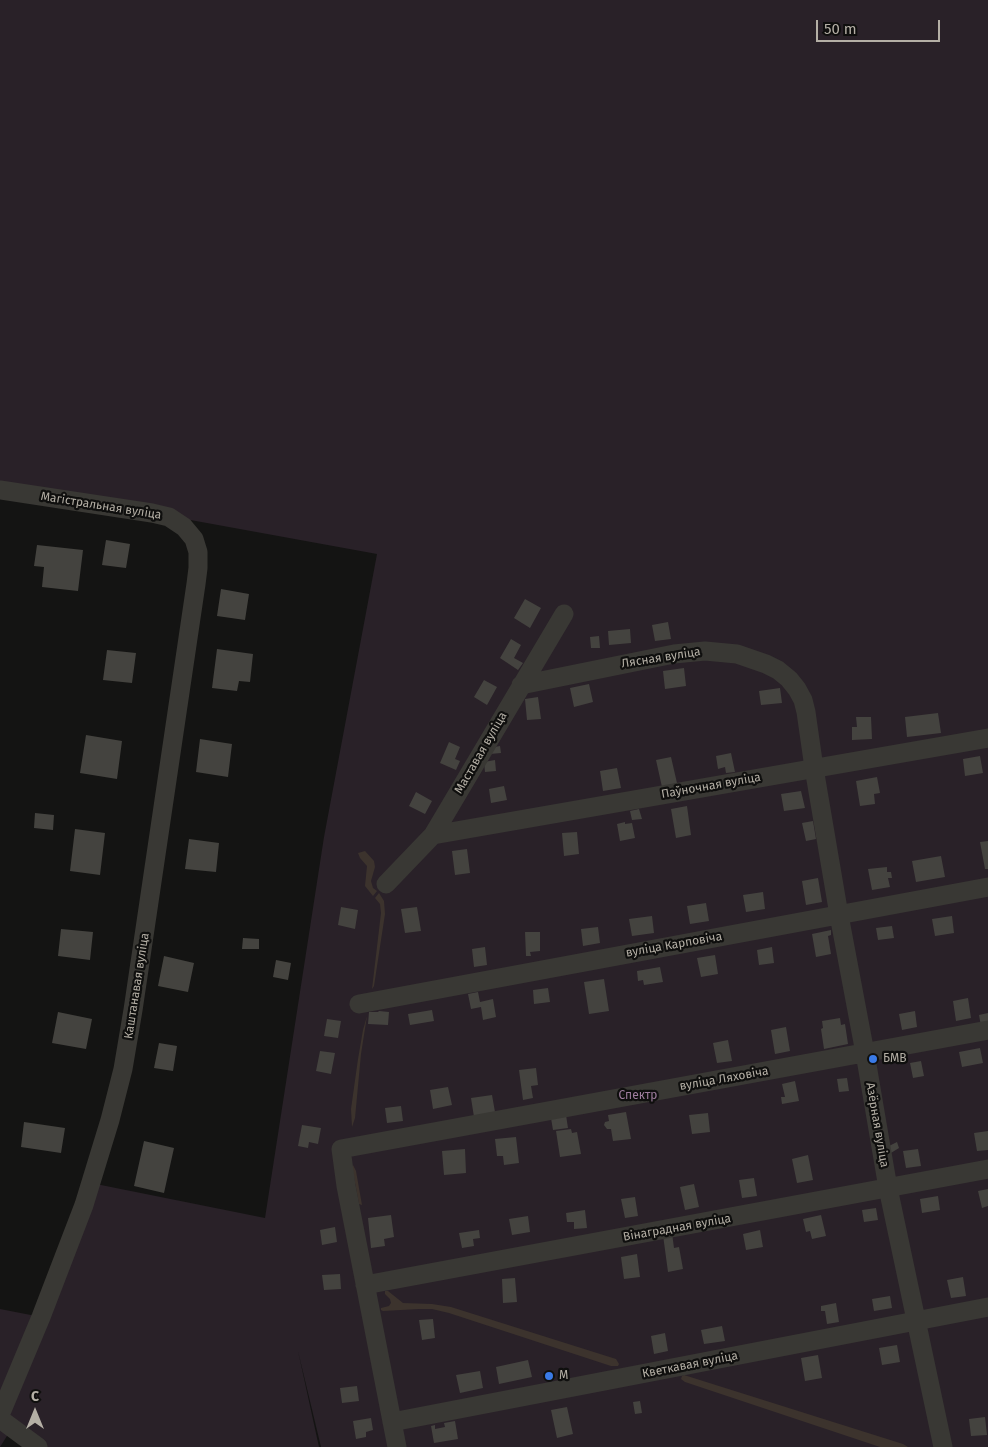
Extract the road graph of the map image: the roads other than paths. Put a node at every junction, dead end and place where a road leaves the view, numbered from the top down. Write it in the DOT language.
graph roads {
  1 [pos="0,490"];
  2 [pos="194,539"];
  3 [pos="564,614"];
  4 [pos="521,685"];
  5 [pos="806,712"];
  6 [pos="988,738"];
  7 [pos="814,768"];
  8 [pos="433,834"];
  9 [pos="386,884"];
  10 [pos="988,887"];
  11 [pos="839,915"];
  12 [pos="359,1004"];
  13 [pos="988,1030"];
  14 [pos="865,1053"];
  15 [pos="988,1169"];
  16 [pos="888,1188"];
  17 [pos="365,1285"];
  18 [pos="988,1307"];
  19 [pos="917,1321"];
  20 [pos="0,1417"];
  21 [pos="392,1422"];
  22 [pos="38,1447"];
  23 [pos="397,1447"];
  24 [pos="943,1447"];
  1 -- 2 [label="street, Магістральная вуліца"];
  2 -- 20 [label="street, Каштанавая вуліца"];
  3 -- 4 [label="street, Маставая вуліца"];
  4 -- 5 [label="street, Лясная вуліца"];
  4 -- 8 [label="street, Маставая вуліца"];
  5 -- 7 [label="street, Азёрная вуліца"];
  6 -- 7 [label="street, Паўночная вуліца"];
  7 -- 8 [label="street, Паўночная вуліца"];
  7 -- 11 [label="street, Азёрная вуліца"];
  8 -- 9 [label="street, Маставая вуліца"];
  10 -- 11 [label="street, вуліца Карповіча"];
  11 -- 12 [label="street, вуліца Карповіча"];
  11 -- 14 [label="street, Азёрная вуліца"];
  13 -- 14 [label="street, вуліца Ляховіча"];
  14 -- 16 [label="street, Азёрная вуліца"];
  14 -- 17 [label="street, вуліца Ляховіча"];
  15 -- 16 [label="street, Вінаградная вуліца"];
  16 -- 17 [label="street, Вінаградная вуліца"];
  16 -- 19 [label="street, Азёрная вуліца"];
  17 -- 21 [label="street"];
  18 -- 19 [label="street, Кветкавая вуліца"];
  19 -- 21 [label="street, Кветкавая вуліца"];
  19 -- 24 [label="street, Азёрная вуліца"];
  20 -- 22 [label="street"];
  21 -- 23 [label="street"];
}
